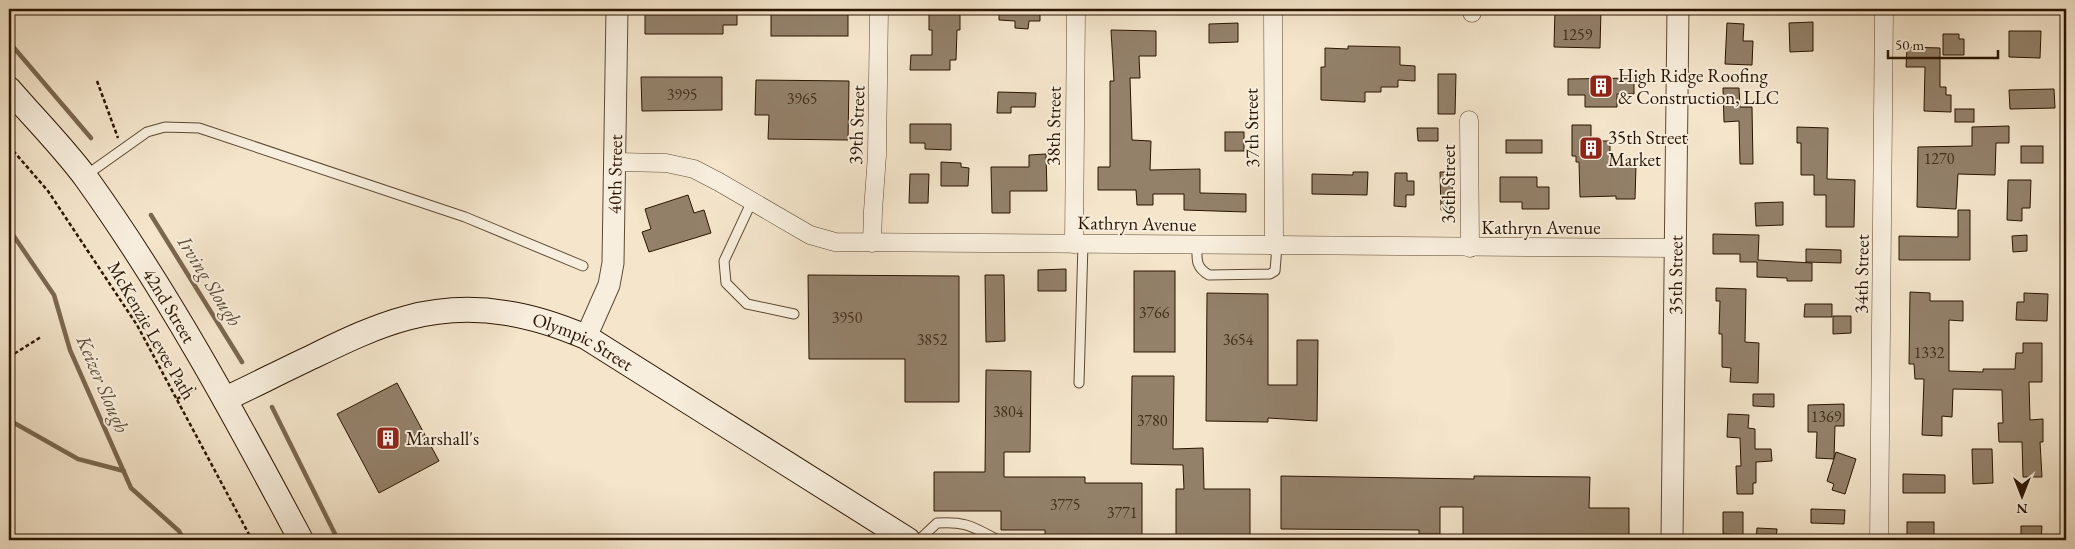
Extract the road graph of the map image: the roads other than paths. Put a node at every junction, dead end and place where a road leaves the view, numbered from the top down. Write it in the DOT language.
graph roads {
  1 [pos="617,9"];
  2 [pos="880,9"];
  3 [pos="1076,9"];
  4 [pos="1273,9"];
  5 [pos="1678,9"];
  6 [pos="1884,9"];
  7 [pos="9,89"];
  8 [pos="1469,120"];
  9 [pos="616,162"];
  10 [pos="84,176"];
  11 [pos="752,201"];
  12 [pos="872,243"];
  13 [pos="1078,244"];
  14 [pos="1196,245"];
  15 [pos="1276,246"];
  16 [pos="1470,248"];
  17 [pos="1676,248"];
  18 [pos="583,266"];
  19 [pos="794,314"];
  20 [pos="586,337"];
  21 [pos="1080,383"];
  22 [pos="225,400"];
  23 [pos="301,540"];
  24 [pos="908,540"];
  25 [pos="919,540"];
  26 [pos="998,540"];
  27 [pos="1672,540"];
  28 [pos="1879,540"];
  1 -- 9 [label="street, 40th Street"];
  2 -- 12 [label="street, 39th Street"];
  3 -- 13 [label="street, 38th Street"];
  4 -- 15 [label="street, 37th Street"];
  5 -- 17 [label="street, 35th Street"];
  6 -- 28 [label="street, 34th Street"];
  7 -- 10 [label="main road, 42nd Street"];
  8 -- 16 [label="street, 36th Street"];
  9 -- 11 [label="street, Kathryn Avenue"];
  9 -- 20 [label="street, 40th Street"];
  10 -- 18 [label="lane"];
  10 -- 22 [label="main road, 42nd Street"];
  11 -- 12 [label="street, Kathryn Avenue"];
  11 -- 19 [label="lane"];
  12 -- 13 [label="street, Kathryn Avenue"];
  13 -- 14 [label="street, Kathryn Avenue"];
  13 -- 21 [label="lane"];
  14 -- 15 [label="street, Kathryn Avenue"];
  14 -- 15 [label="lane"];
  15 -- 16 [label="street, Kathryn Avenue"];
  16 -- 17 [label="street, Kathryn Avenue"];
  17 -- 27 [label="street, 35th Street"];
  20 -- 22 [label="main road, Olympic Street"];
  20 -- 24 [label="main road, Olympic Street"];
  22 -- 23 [label="main road, 42nd Street"];
  25 -- 26 [label="lane"];
}
